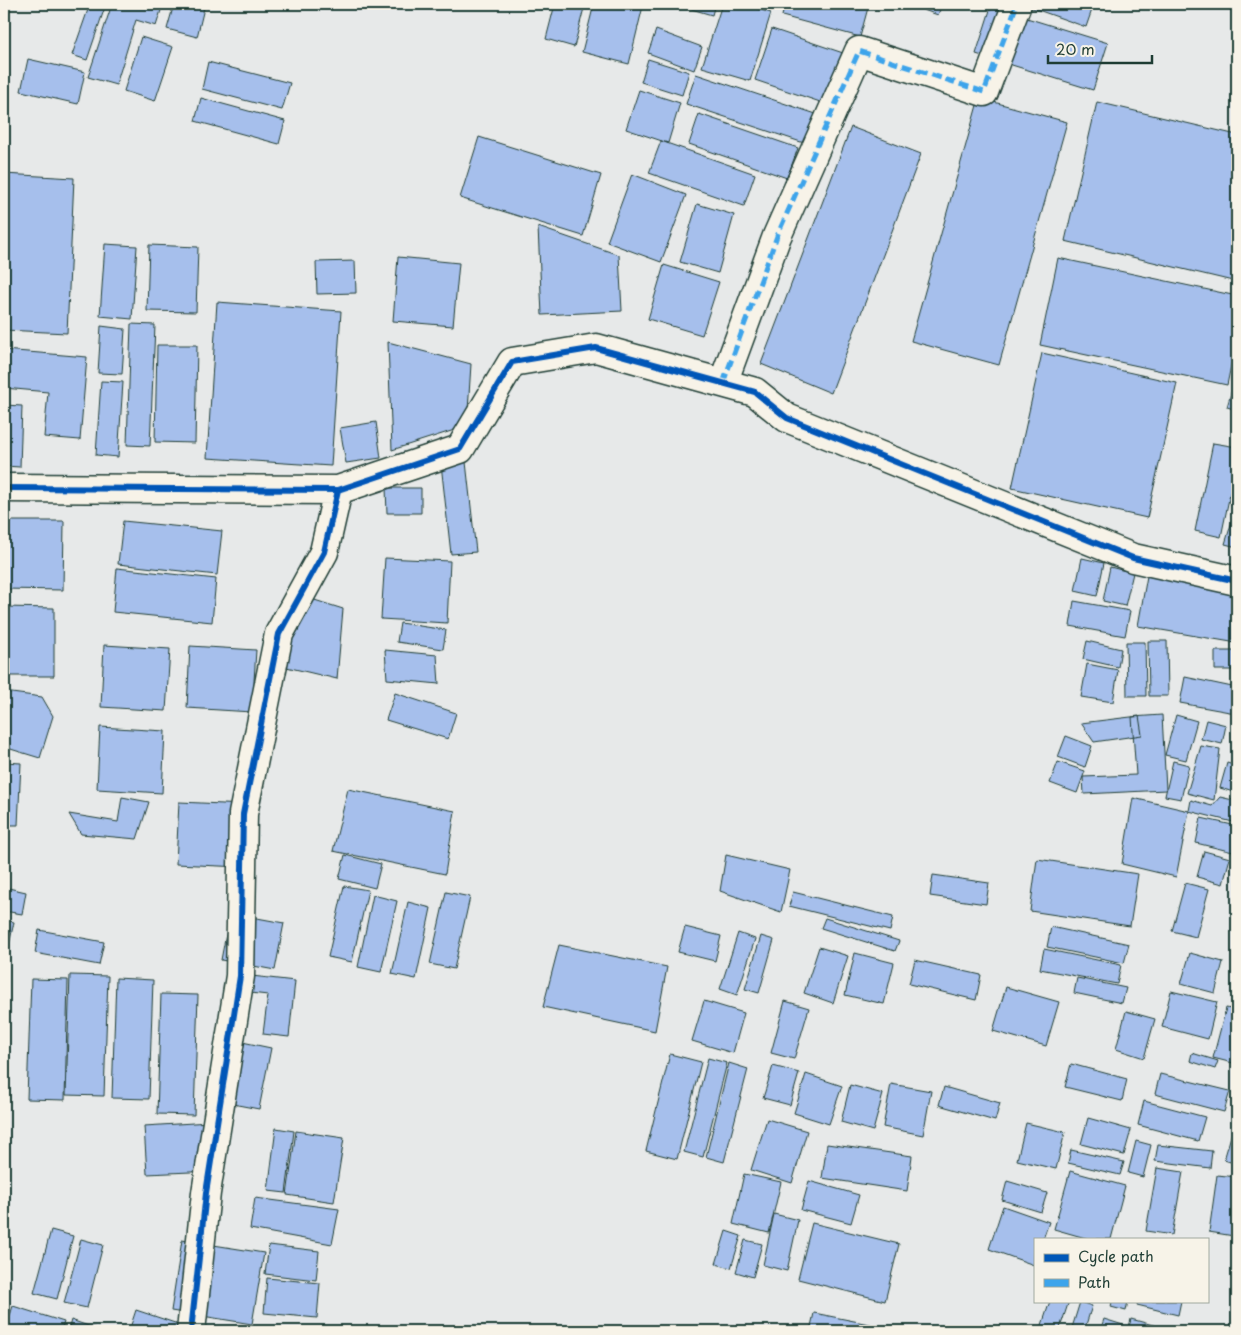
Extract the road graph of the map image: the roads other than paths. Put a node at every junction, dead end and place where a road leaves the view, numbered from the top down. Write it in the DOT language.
graph roads {
  1 [pos="1017,4"];
  2 [pos="723,383"];
  3 [pos="4,488"];
  4 [pos="338,490"];
  5 [pos="1237,581"];
  6 [pos="190,1331"];
  1 -- 2 [label="street"];
  2 -- 4 [label="street"];
  2 -- 5 [label="street"];
  3 -- 4 [label="street"];
  4 -- 6 [label="street"];
}
